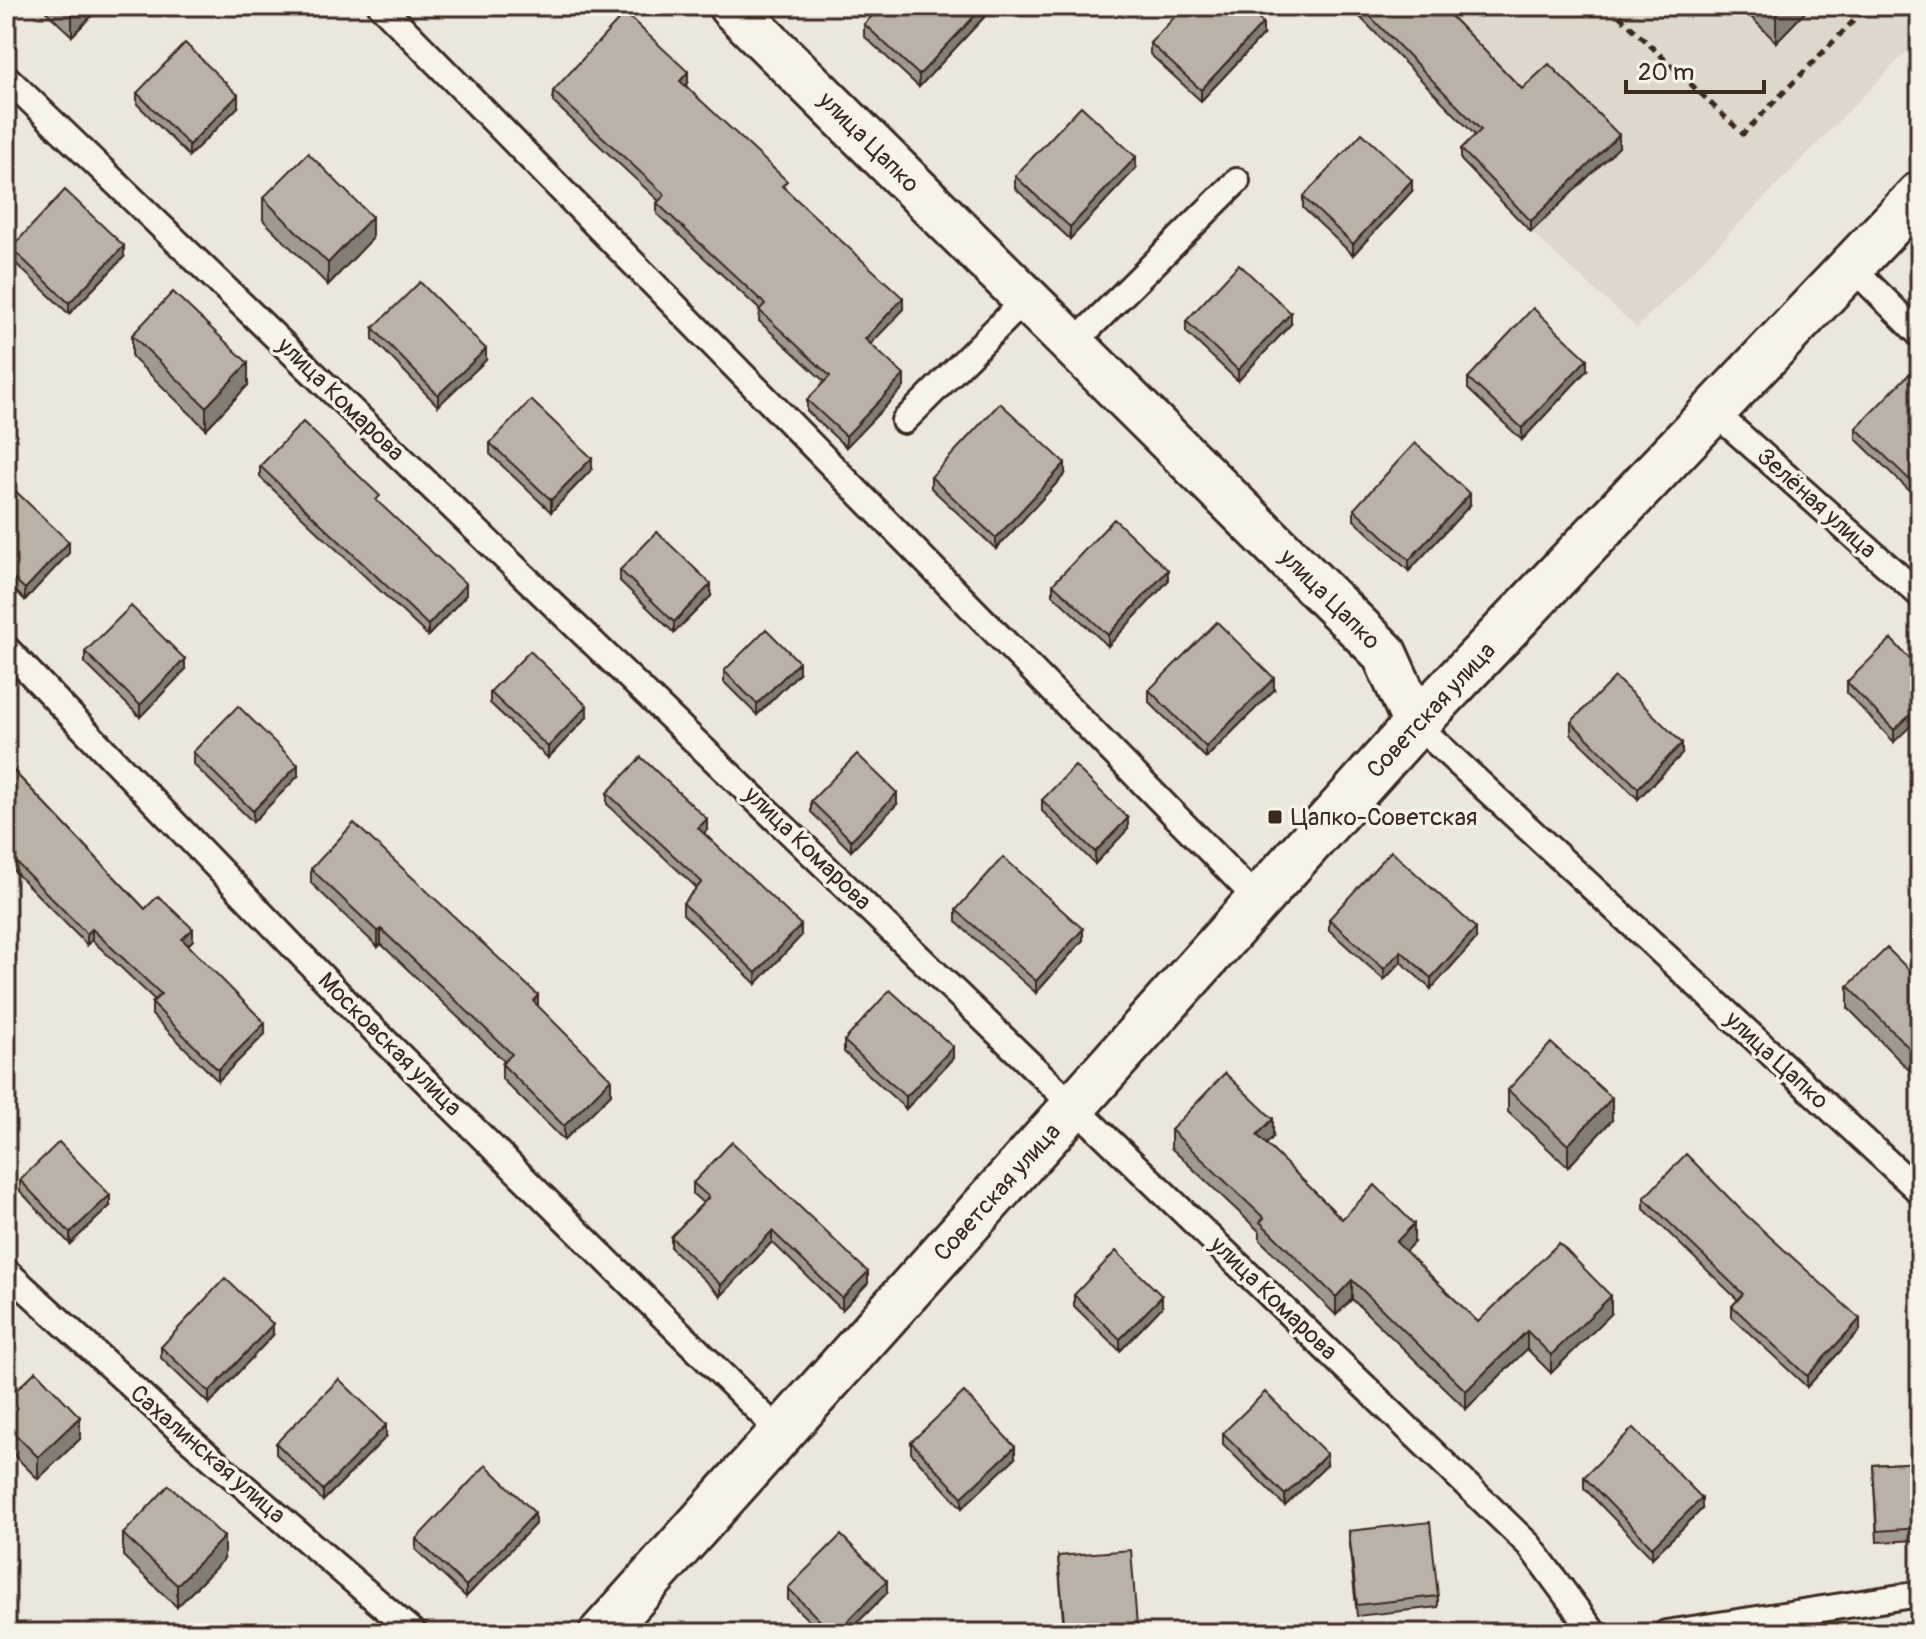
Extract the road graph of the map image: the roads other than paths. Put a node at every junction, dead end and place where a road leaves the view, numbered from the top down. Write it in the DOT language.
graph roads {
  1 [pos="381,6"];
  2 [pos="744,10"];
  3 [pos="6,77"];
  4 [pos="1237,181"];
  5 [pos="1920,194"];
  6 [pos="1851,266"];
  7 [pos="1027,298"];
  8 [pos="1920,335"];
  9 [pos="1074,343"];
  10 [pos="1713,411"];
  11 [pos="904,421"];
  12 [pos="1920,595"];
  13 [pos="6,648"];
  14 [pos="1416,724"];
  15 [pos="1258,900"];
  16 [pos="1075,1105"];
  17 [pos="1920,1192"];
  18 [pos="6,1271"];
  19 [pos="781,1433"];
  20 [pos="1920,1594"];
  21 [pos="414,1633"];
  22 [pos="602,1633"];
  23 [pos="1594,1633"];
  24 [pos="1666,1633"];
  1 -- 15 [label="lane"];
  2 -- 7 [label="street, улица Цапко"];
  3 -- 16 [label="lane, улица Комарова"];
  4 -- 9 [label="lane"];
  5 -- 6 [label="street, Советская улица"];
  6 -- 8 [label="lane"];
  6 -- 10 [label="street, Советская улица"];
  7 -- 9 [label="street, улица Цапко"];
  7 -- 11 [label="lane"];
  9 -- 14 [label="street, улица Цапко"];
  10 -- 12 [label="lane, Зелёная улица"];
  10 -- 14 [label="street, Советская улица"];
  13 -- 19 [label="lane, Московская улица"];
  14 -- 15 [label="street, Советская улица"];
  14 -- 17 [label="lane, улица Цапко"];
  15 -- 16 [label="street, Советская улица"];
  16 -- 19 [label="street, Советская улица"];
  16 -- 23 [label="lane, улица Комарова"];
  18 -- 21 [label="lane, Сахалинская улица"];
  19 -- 22 [label="street, Советская улица"];
  20 -- 24 [label="lane"];
}
